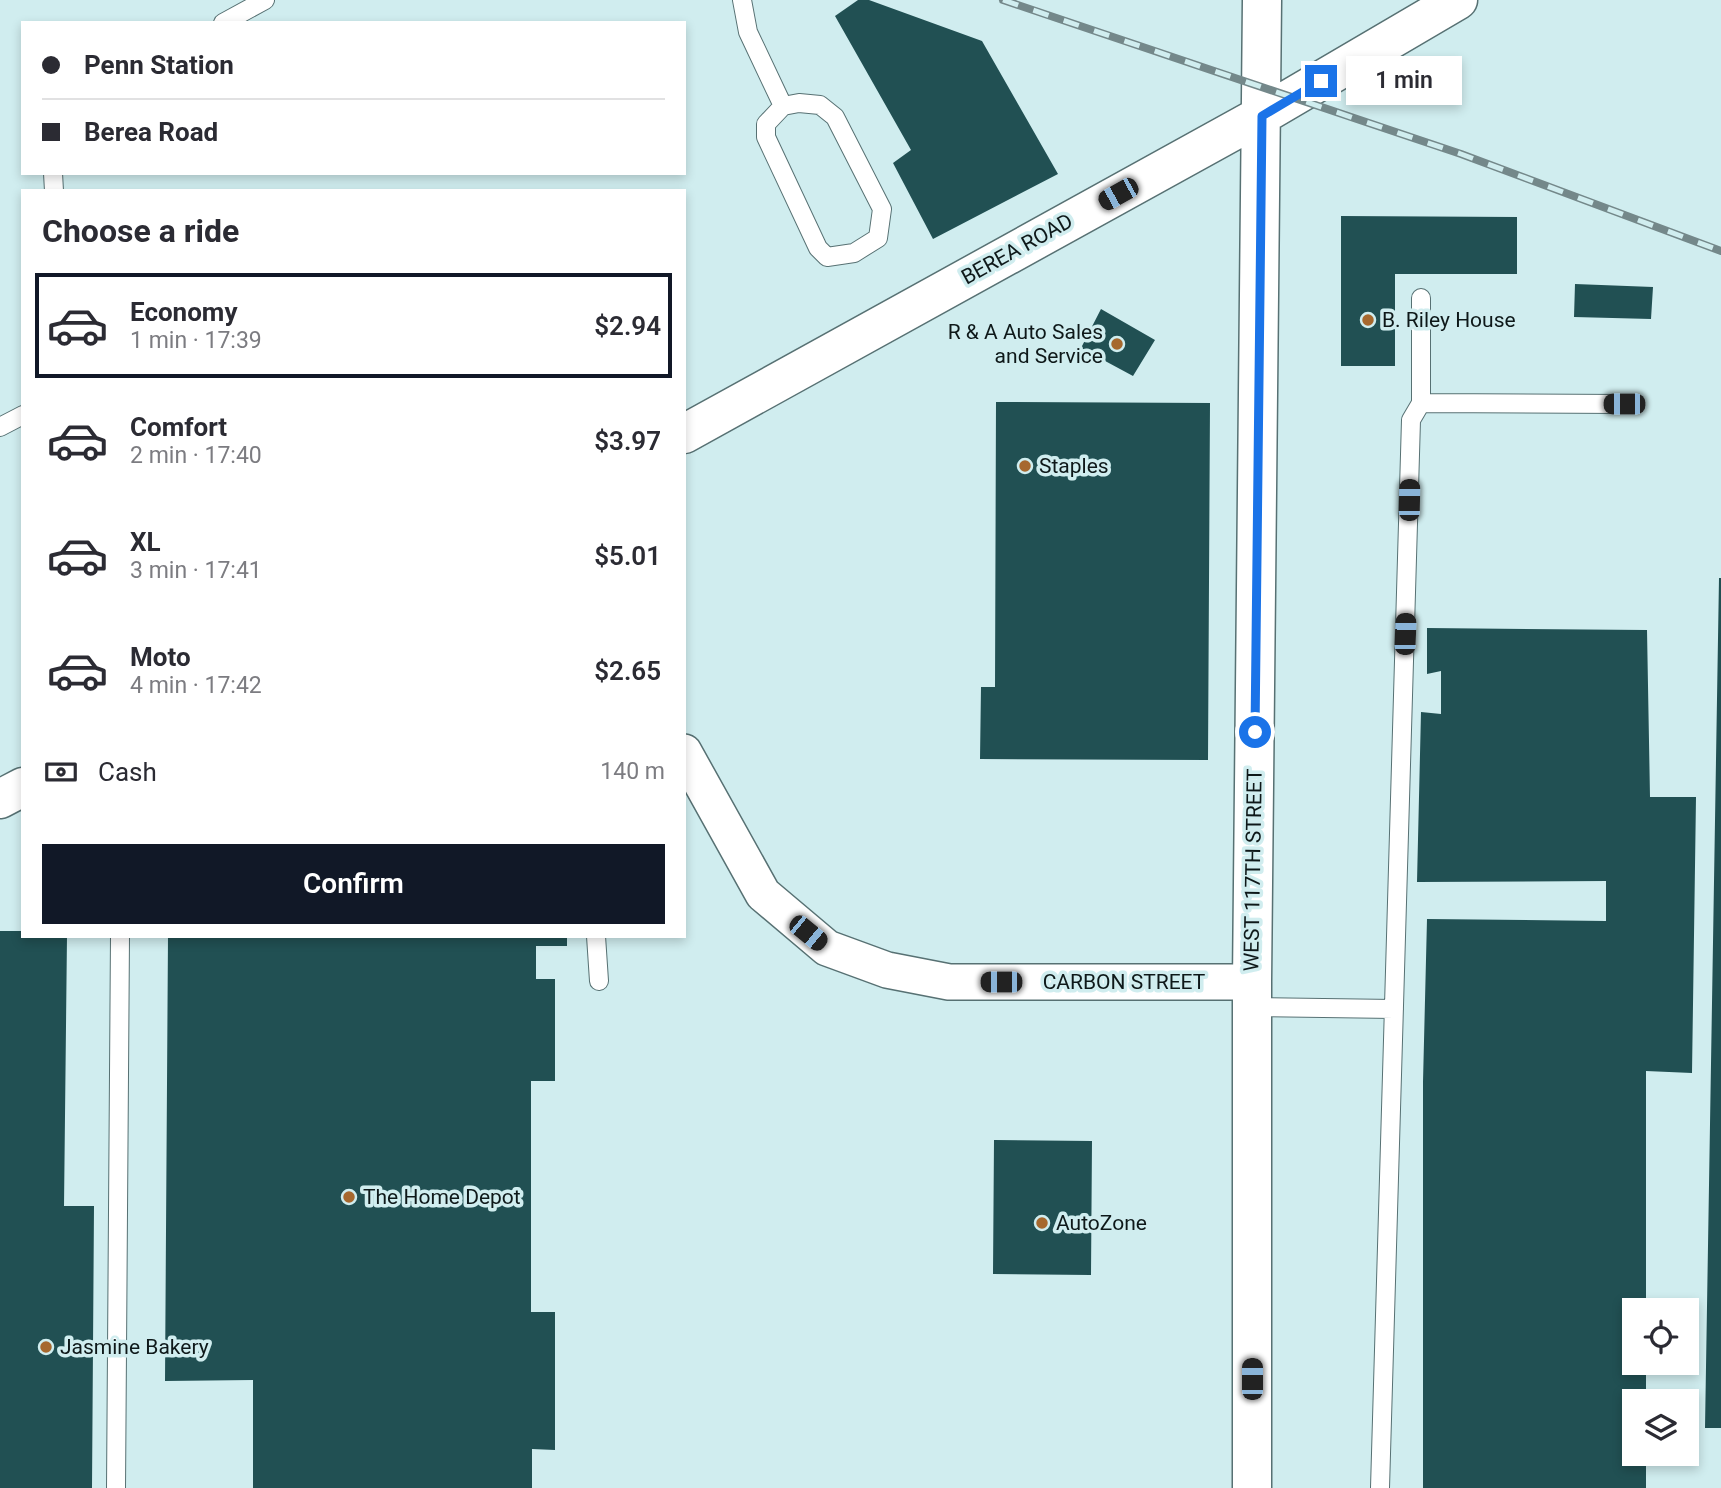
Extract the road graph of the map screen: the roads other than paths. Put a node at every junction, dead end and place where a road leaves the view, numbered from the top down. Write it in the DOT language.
graph roads {
  1 [pos="265,0"];
  2 [pos="742,0"];
  3 [pos="1262,0"];
  4 [pos="1458,0"];
  5 [pos="227,21"];
  6 [pos="783,106"];
  7 [pos="1262,116"];
  8 [pos="1421,298"];
  9 [pos="1421,403"];
  10 [pos="1624,404"];
  11 [pos="21,416"];
  12 [pos="0,427"];
  13 [pos="686,433"];
  14 [pos="686,756"];
  15 [pos="21,789"];
  16 [pos="0,799"];
  17 [pos="120,938"];
  18 [pos="596,938"];
  19 [pos="599,981"];
  20 [pos="1252,994"];
  21 [pos="1394,1009"];
  22 [pos="116,1488"];
  23 [pos="1252,1488"];
  24 [pos="1380,1488"];
  1 -- 5 [label="lane"];
  2 -- 6 [label="lane"];
  3 -- 7 [label="main road, WEST 117TH STREET"];
  4 -- 7 [label="main road, BEREA ROAD"];
  6 -- 6 [label="lane"];
  7 -- 13 [label="main road, BEREA ROAD"];
  7 -- 20 [label="main road, WEST 117TH STREET"];
  8 -- 9 [label="lane"];
  9 -- 10 [label="lane"];
  9 -- 21 [label="lane"];
  11 -- 12 [label="lane"];
  14 -- 20 [label="street, CARBON STREET"];
  15 -- 16 [label="main road"];
  17 -- 22 [label="lane"];
  18 -- 19 [label="lane"];
  20 -- 21 [label="lane"];
  20 -- 23 [label="main road, WEST 117TH STREET"];
  21 -- 24 [label="lane"];
}
